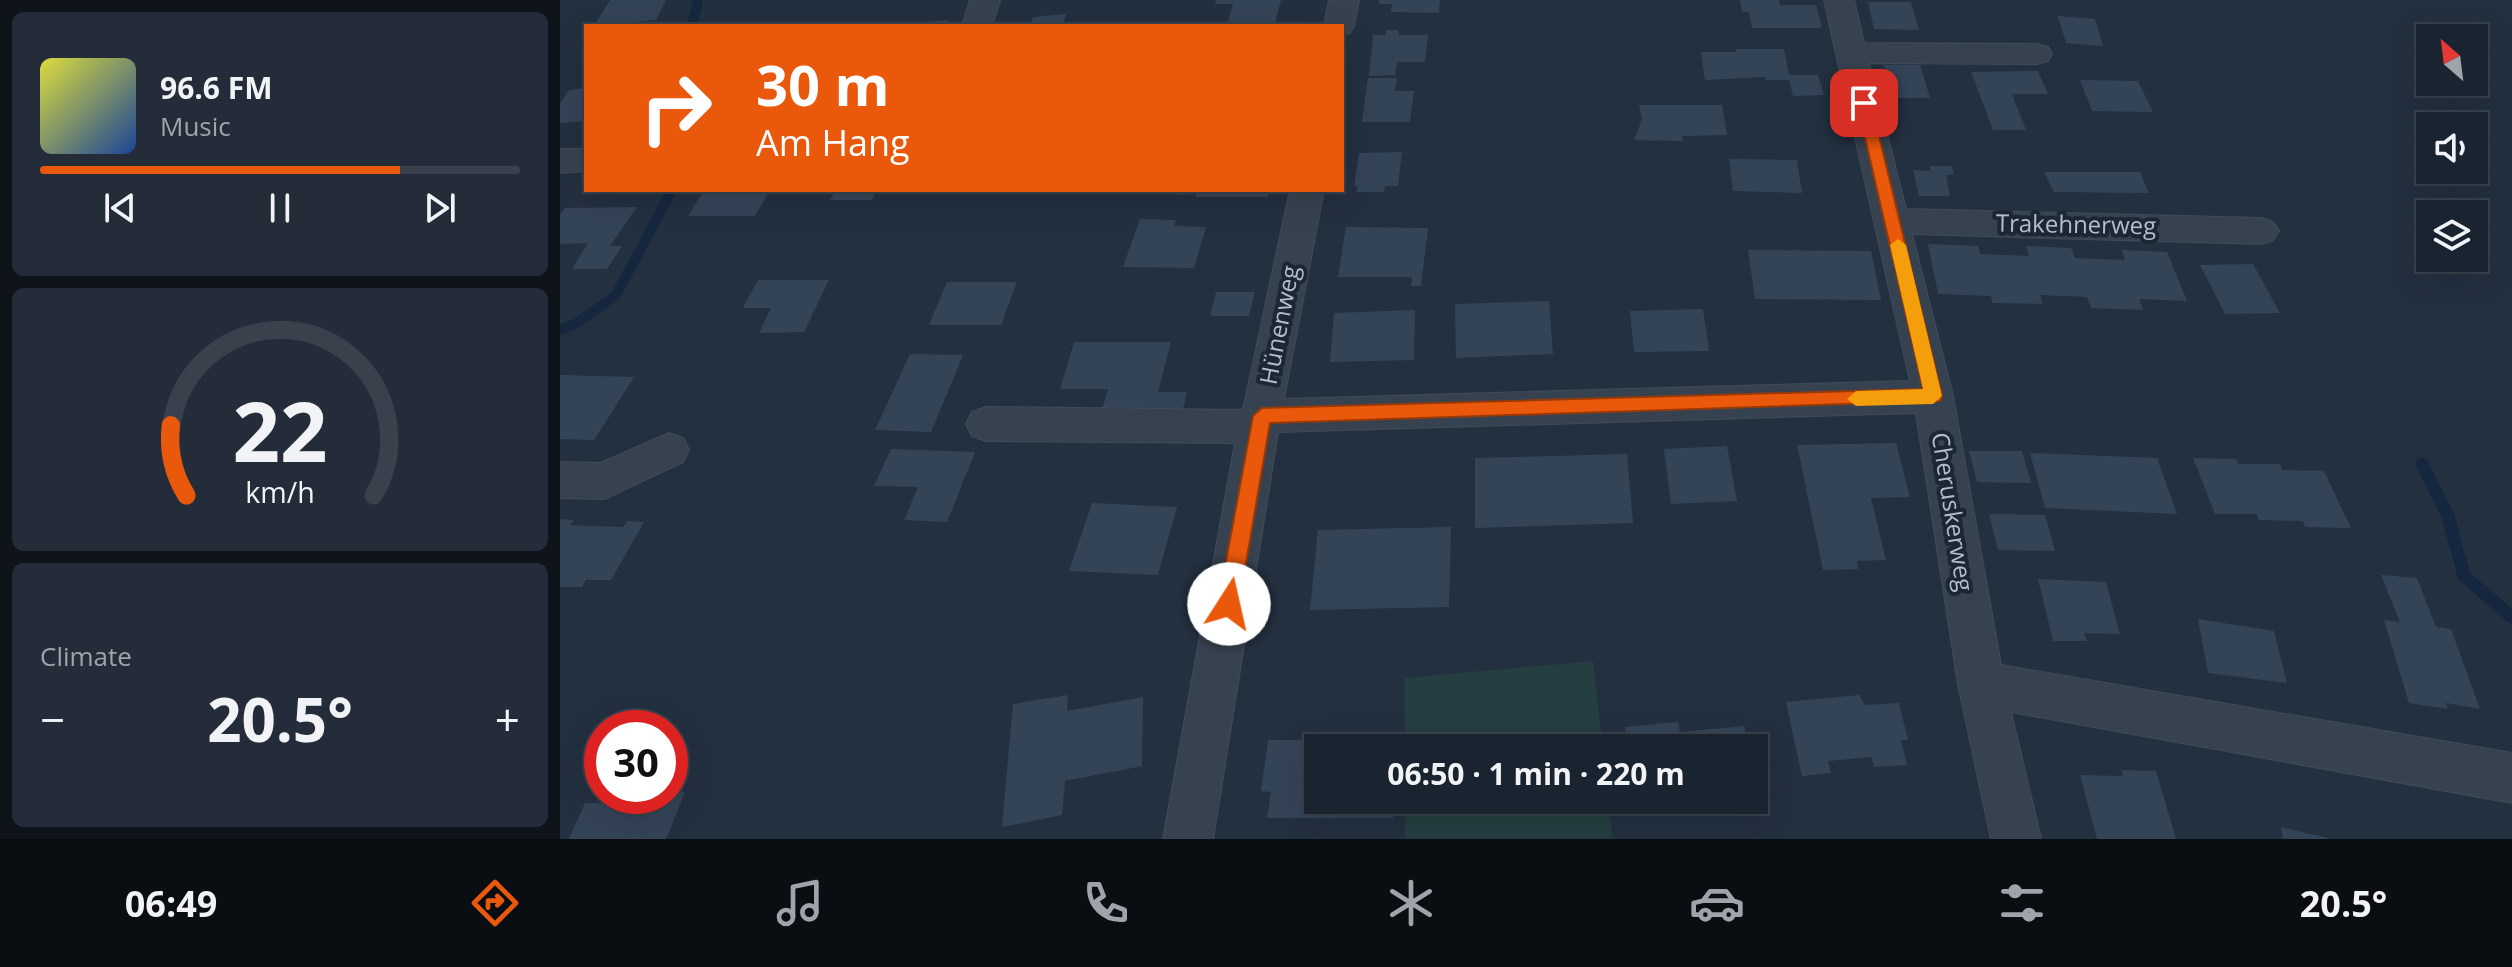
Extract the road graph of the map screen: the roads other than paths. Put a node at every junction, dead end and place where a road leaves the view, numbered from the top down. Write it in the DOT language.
graph roads {
  1 [pos="985,0"];
  2 [pos="1344,0"];
  3 [pos="1839,0"];
  4 [pos="978,24"];
  5 [pos="1339,24"];
  6 [pos="1851,53"];
  7 [pos="2037,54"];
  8 [pos="1307,192"];
  9 [pos="1892,221"];
  10 [pos="2261,231"];
  11 [pos="1933,396"];
  12 [pos="1259,430"];
  13 [pos="990,435"];
  14 [pos="669,450"];
  15 [pos="560,480"];
  16 [pos="1981,684"];
  17 [pos="2512,778"];
  18 [pos="1188,839"];
  19 [pos="2016,839"];
  1 -- 4 [label="street"];
  2 -- 5 [label="street"];
  3 -- 6 [label="street, Cheruskerweg"];
  6 -- 7 [label="street"];
  6 -- 9 [label="street, Cheruskerweg"];
  8 -- 12 [label="street, Hünenweg"];
  9 -- 10 [label="street, Trakehnerweg"];
  9 -- 11 [label="street, Cheruskerweg"];
  11 -- 12 [label="street"];
  11 -- 16 [label="street, Cheruskerweg"];
  12 -- 13 [label="street"];
  12 -- 18 [label="street, Hünenweg"];
  14 -- 15 [label="street"];
  16 -- 17 [label="street"];
  16 -- 19 [label="street, Cheruskerweg"];
}
